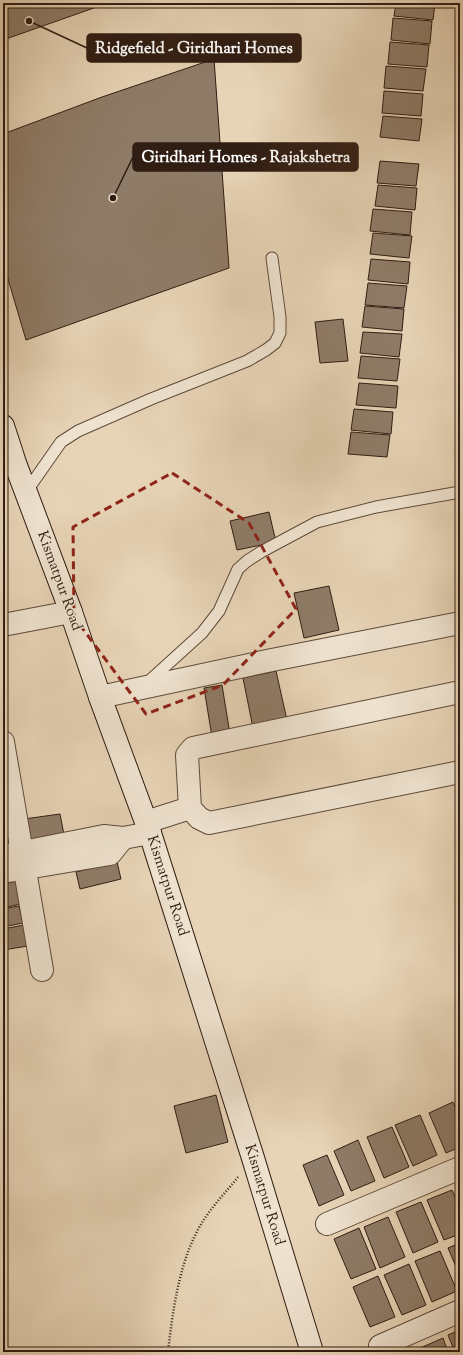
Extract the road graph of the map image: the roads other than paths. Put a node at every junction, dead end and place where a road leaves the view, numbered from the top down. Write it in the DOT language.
graph roads {
  1 [pos="272,258"];
  2 [pos="3,426"];
  3 [pos="26,492"];
  4 [pos="460,492"];
  5 [pos="71,612"];
  6 [pos="460,623"];
  7 [pos="3,625"];
  8 [pos="142,688"];
  9 [pos="460,692"];
  10 [pos="100,697"];
  11 [pos="3,742"];
  12 [pos="460,772"];
  13 [pos="190,808"];
  14 [pos="148,828"];
  15 [pos="13,862"];
  16 [pos="42,970"];
  17 [pos="460,1168"];
  18 [pos="327,1224"];
  19 [pos="460,1311"];
  20 [pos="380,1346"];
  21 [pos="312,1352"];
  1 -- 3 [label="lane"];
  2 -- 3 [label="street, Kismatpur Road"];
  3 -- 5 [label="street, Kismatpur Road"];
  4 -- 8 [label="lane"];
  5 -- 7 [label="street"];
  5 -- 10 [label="street, Kismatpur Road"];
  6 -- 8 [label="street"];
  8 -- 10 [label="street"];
  9 -- 13 [label="street"];
  10 -- 14 [label="street, Kismatpur Road"];
  11 -- 15 [label="street"];
  12 -- 13 [label="street"];
  13 -- 14 [label="street"];
  14 -- 15 [label="street"];
  14 -- 21 [label="street, Kismatpur Road"];
  15 -- 16 [label="street"];
  17 -- 18 [label="street"];
  19 -- 20 [label="street"];
}
